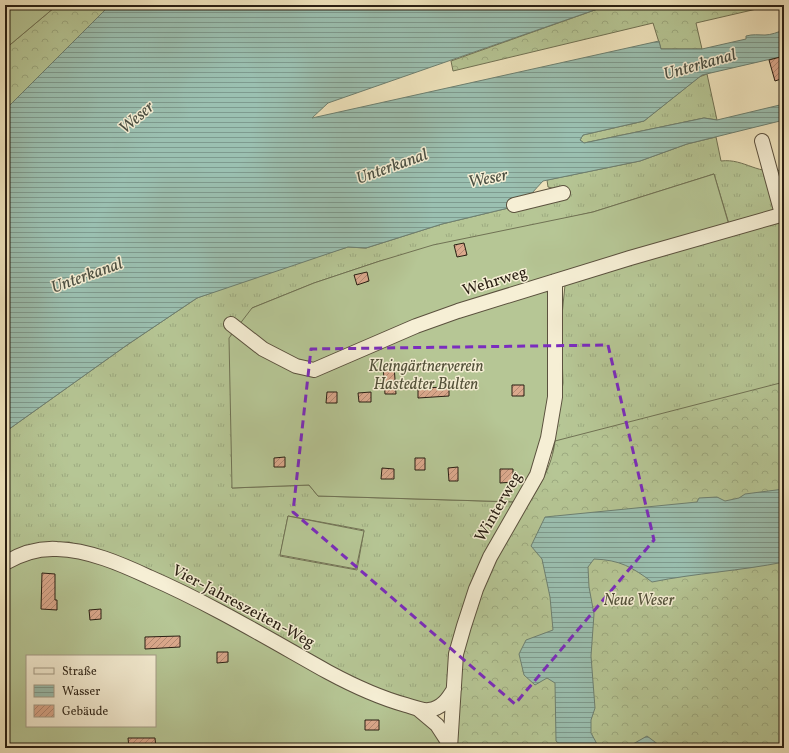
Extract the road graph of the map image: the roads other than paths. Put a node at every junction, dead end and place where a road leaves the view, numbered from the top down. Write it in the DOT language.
graph roads {
  1 [pos="762,141"];
  2 [pos="563,193"];
  3 [pos="514,205"];
  4 [pos="783,214"];
  5 [pos="555,281"];
  6 [pos="231,324"];
  7 [pos="5,563"];
  8 [pos="454,689"];
  9 [pos="418,709"];
  10 [pos="450,747"];
  1 -- 4 [label="street"];
  2 -- 3 [label="street"];
  4 -- 5 [label="street, Wehrweg"];
  5 -- 6 [label="street, Wehrweg"];
  5 -- 8 [label="street, Winterweg"];
  7 -- 9 [label="street, Vier-Jahreszeiten-Weg"];
  8 -- 9 [label="street, Vier-Jahreszeiten-Weg"];
  8 -- 10 [label="street, Winterweg"];
  9 -- 10 [label="street, Winterweg"];
}
